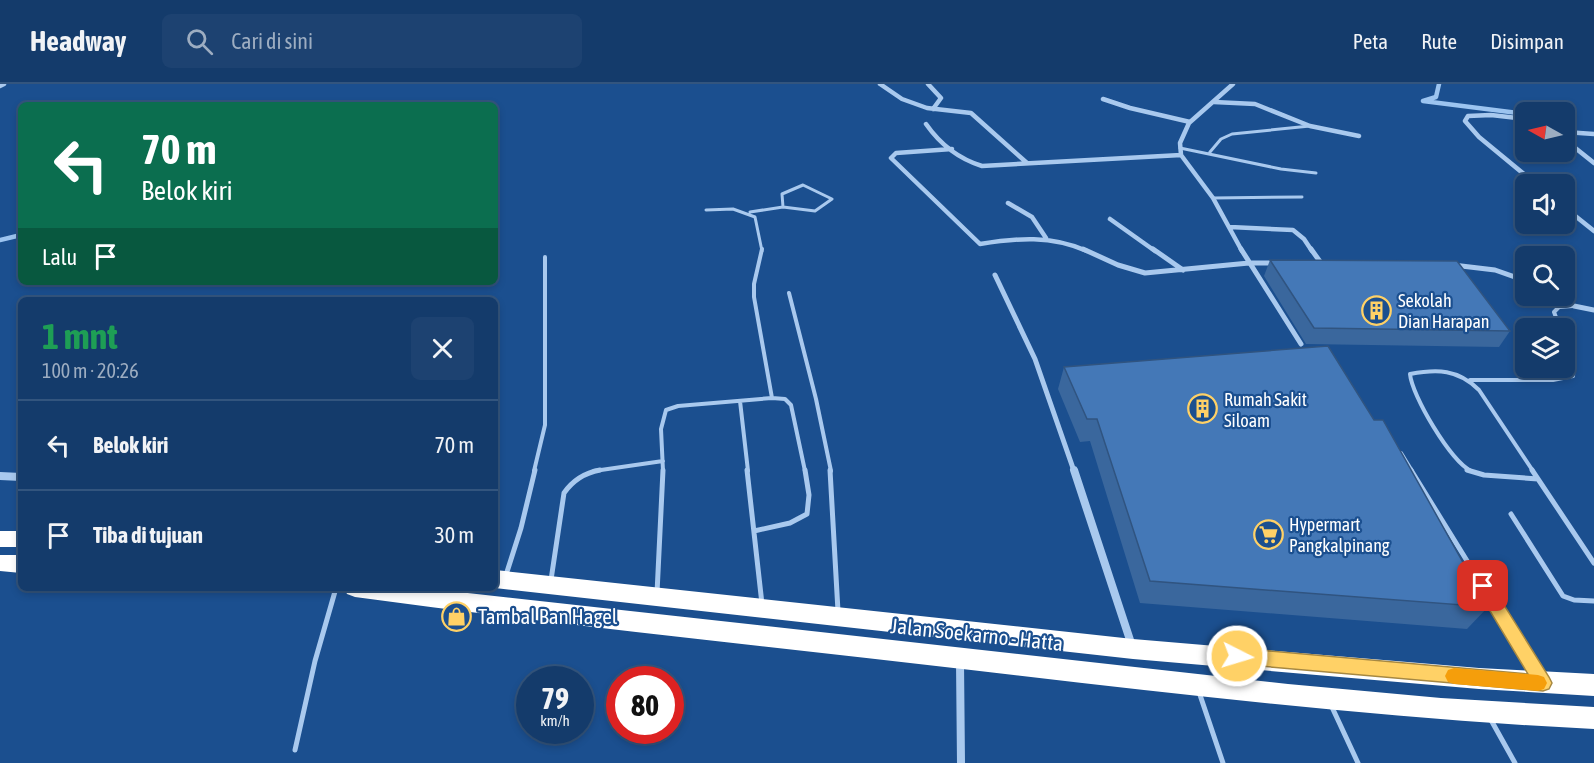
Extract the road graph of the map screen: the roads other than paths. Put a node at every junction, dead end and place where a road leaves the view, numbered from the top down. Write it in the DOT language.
graph roads {
  1 [pos="4,84"];
  2 [pos="880,84"];
  3 [pos="928,84"];
  4 [pos="1233,84"];
  5 [pos="0,86"];
  6 [pos="1103,99"];
  7 [pos="1213,102"];
  8 [pos="933,109"];
  9 [pos="1515,118"];
  10 [pos="1190,122"];
  11 [pos="927,124"];
  12 [pos="1310,126"];
  13 [pos="1575,133"];
  14 [pos="1594,134"];
  15 [pos="1359,136"];
  16 [pos="1575,147"];
  17 [pos="1180,148"];
  18 [pos="952,149"];
  19 [pos="1210,152"];
  20 [pos="1181,155"];
  21 [pos="1594,163"];
  22 [pos="1027,164"];
  23 [pos="1316,173"];
  24 [pos="1524,174"];
  25 [pos="1302,197"];
  26 [pos="1213,198"];
  27 [pos="1008,203"];
  28 [pos="783,207"];
  29 [pos="706,210"];
  30 [pos="749,213"];
  31 [pos="1575,216"];
  32 [pos="1110,219"];
  33 [pos="1230,227"];
  34 [pos="1594,231"];
  35 [pos="1046,238"];
  36 [pos="545,257"];
  37 [pos="1249,263"];
  38 [pos="1280,263"];
  39 [pos="1310,263"];
  40 [pos="1321,263"];
  41 [pos="1330,263"];
  42 [pos="1446,264"];
  43 [pos="1183,271"];
  44 [pos="995,275"];
  45 [pos="1515,277"];
  46 [pos="789,293"];
  47 [pos="1574,306"];
  48 [pos="1594,310"];
  49 [pos="1556,318"];
  50 [pos="1300,344"];
  51 [pos="1564,378"];
  52 [pos="1470,380"];
  53 [pos="772,398"];
  54 [pos="740,401"];
  55 [pos="1400,450"];
  56 [pos="663,461"];
  57 [pos="0,476"];
  58 [pos="18,477"];
  59 [pos="1538,479"];
  60 [pos="1511,514"];
  61 [pos="754,531"];
  62 [pos="0,539"];
  63 [pos="18,539"];
  64 [pos="1594,563"];
  65 [pos="0,564"];
  66 [pos="18,564"];
  67 [pos="500,580"];
  68 [pos="550,586"];
  69 [pos="335,591"];
  70 [pos="379,591"];
  71 [pos="657,596"];
  72 [pos="1594,601"];
  73 [pos="762,610"];
  74 [pos="838,616"];
  75 [pos="647,625"];
  76 [pos="1133,649"];
  77 [pos="960,658"];
  78 [pos="1543,683"];
  79 [pos="1196,685"];
  80 [pos="1594,685"];
  81 [pos="1328,698"];
  82 [pos="1487,712"];
  83 [pos="1589,720"];
  84 [pos="295,750"];
  85 [pos="961,763"];
  86 [pos="1223,763"];
  87 [pos="1358,763"];
  88 [pos="1515,763"];
  1 -- 5 [label="street"];
  2 -- 8 [label="street"];
  3 -- 8 [label="street"];
  4 -- 7 [label="street"];
  6 -- 10 [label="street"];
  7 -- 10 [label="street"];
  7 -- 12 [label="street"];
  8 -- 22 [label="street"];
  9 -- 24 [label="street"];
  10 -- 17 [label="street"];
  11 -- 18 [label="street"];
  12 -- 15 [label="street"];
  12 -- 19 [label="lane"];
  13 -- 14 [label="street"];
  16 -- 21 [label="street"];
  17 -- 19 [label="lane"];
  17 -- 20 [label="street"];
  18 -- 22 [label="street"];
  18 -- 35 [label="street"];
  19 -- 23 [label="lane"];
  20 -- 22 [label="street"];
  20 -- 26 [label="street"];
  25 -- 26 [label="lane"];
  26 -- 33 [label="street"];
  27 -- 35 [label="street"];
  28 -- 28 [label="lane"];
  28 -- 30 [label="lane"];
  29 -- 30 [label="lane"];
  30 -- 53 [label="lane"];
  31 -- 34 [label="street"];
  32 -- 43 [label="street"];
  33 -- 37 [label="street"];
  33 -- 40 [label="street"];
  35 -- 43 [label="street"];
  36 -- 67 [label="lane"];
  37 -- 38 [label="street"];
  37 -- 43 [label="street"];
  37 -- 50 [label="street"];
  39 -- 40 [label="street"];
  40 -- 41 [label="street"];
  42 -- 45 [label="street"];
  44 -- 76 [label="street"];
  46 -- 74 [label="lane"];
  47 -- 48 [label="street"];
  47 -- 49 [label="lane"];
  51 -- 52 [label="lane"];
  52 -- 59 [label="lane"];
  52 -- 59 [label="lane"];
  53 -- 54 [label="lane"];
  53 -- 61 [label="lane"];
  54 -- 56 [label="lane"];
  54 -- 61 [label="lane"];
  55 -- 78 [label="lane"];
  56 -- 68 [label="lane"];
  56 -- 71 [label="lane"];
  57 -- 58 [label="street"];
  59 -- 64 [label="lane"];
  60 -- 72 [label="lane"];
  61 -- 73 [label="lane"];
  62 -- 63 [label="highway"];
  65 -- 66 [label="highway"];
  67 -- 68 [label="highway, Jalan Soekarno - Hatta"];
  68 -- 71 [label="highway, Jalan Soekarno - Hatta"];
  69 -- 84 [label="lane"];
  70 -- 75 [label="highway, Jalan Soekarno - Hatta"];
  71 -- 73 [label="highway, Jalan Soekarno - Hatta"];
  71 -- 75 [label="highway"];
  73 -- 74 [label="highway, Jalan Soekarno - Hatta"];
  74 -- 76 [label="highway, Jalan Soekarno - Hatta"];
  75 -- 77 [label="highway, Jalan Soekarno - Hatta"];
  76 -- 78 [label="highway, Jalan Soekarno - Hatta"];
  77 -- 79 [label="highway, Jalan Soekarno - Hatta"];
  77 -- 85 [label="street"];
  78 -- 80 [label="highway, Jalan Soekarno - Hatta"];
  79 -- 81 [label="highway, Jalan Soekarno - Hatta"];
  79 -- 86 [label="lane"];
  81 -- 82 [label="highway, Jalan Soekarno - Hatta"];
  81 -- 87 [label="lane"];
  82 -- 83 [label="highway, Jalan Soekarno - Hatta"];
  82 -- 88 [label="lane"];
}
